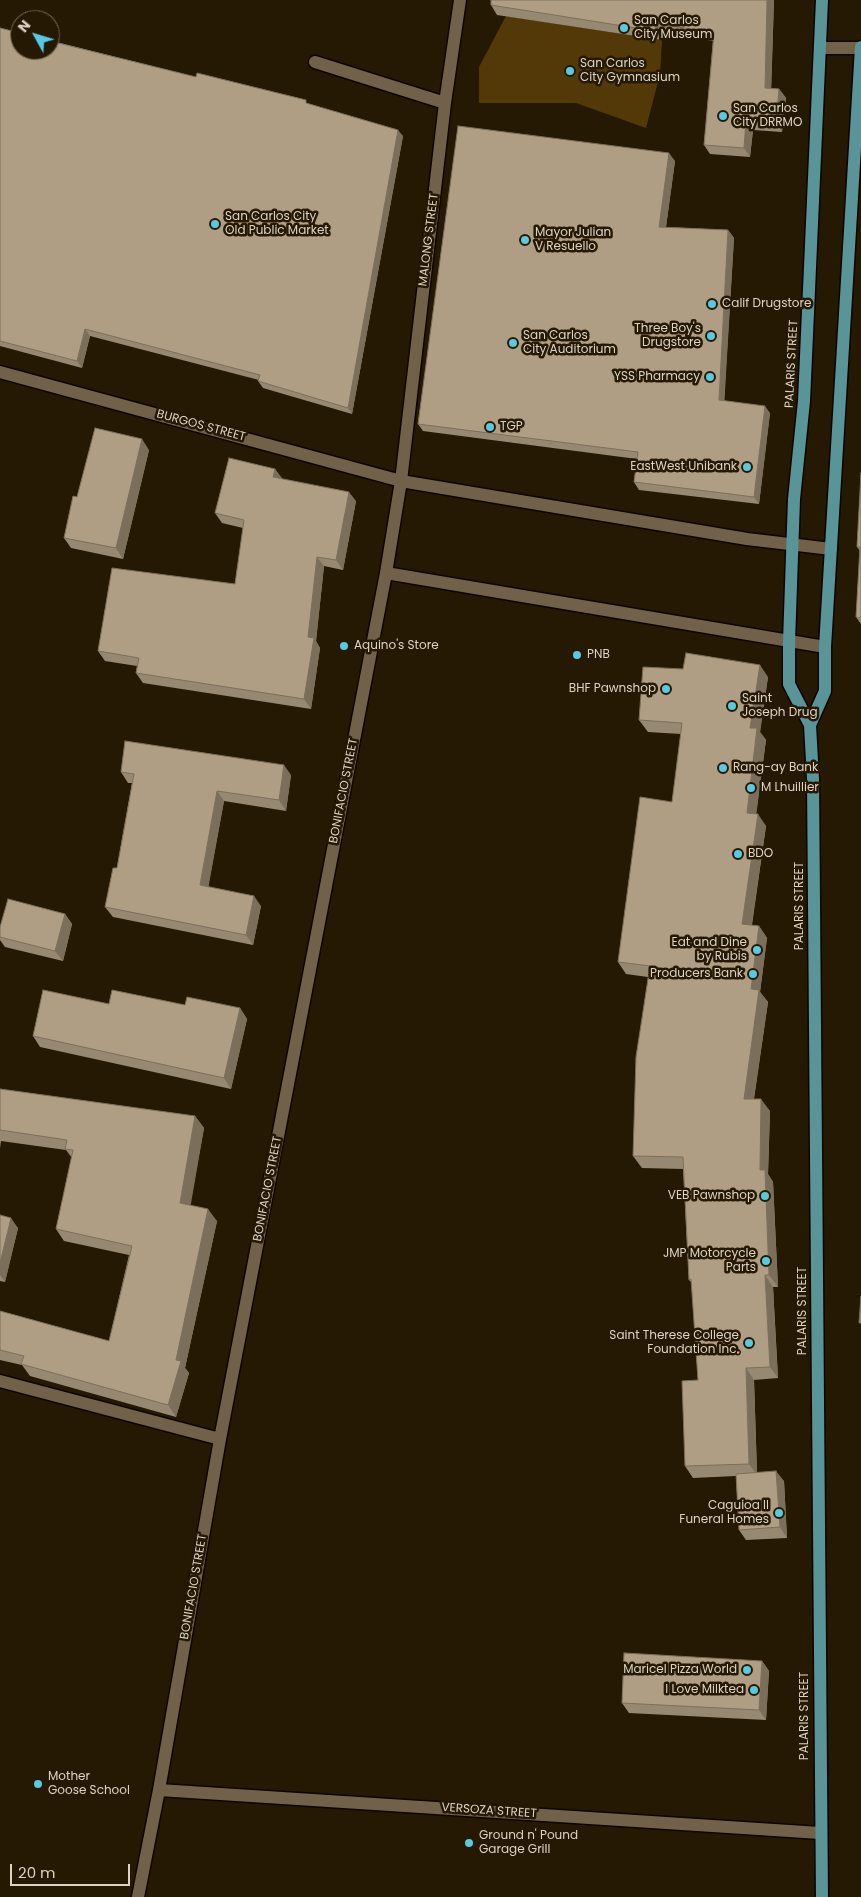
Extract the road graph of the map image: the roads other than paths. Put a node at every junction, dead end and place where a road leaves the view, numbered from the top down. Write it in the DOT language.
graph roads {
  1 [pos="460,0"];
  2 [pos="822,0"];
  3 [pos="820,48"];
  4 [pos="861,48"];
  5 [pos="315,62"];
  6 [pos="445,103"];
  7 [pos="0,372"];
  8 [pos="401,481"];
  9 [pos="792,545"];
  10 [pos="831,549"];
  11 [pos="386,573"];
  12 [pos="789,642"];
  13 [pos="825,647"];
  14 [pos="810,725"];
  15 [pos="0,1381"];
  16 [pos="220,1439"];
  17 [pos="159,1790"];
  18 [pos="820,1833"];
  19 [pos="138,1897"];
  20 [pos="822,1897"];
  1 -- 6 [label="street, MALONG STREET"];
  2 -- 3 [label="main road, PALARIS STREET"];
  3 -- 4 [label="street"];
  3 -- 9 [label="main road, PALARIS STREET"];
  4 -- 10 [label="main road, PALARIS STREET"];
  5 -- 6 [label="street"];
  6 -- 8 [label="street, MALONG STREET"];
  7 -- 8 [label="street, BURGOS STREET"];
  8 -- 9 [label="street, BURGOS STREET"];
  8 -- 11 [label="street, BONIFACIO STREET"];
  9 -- 10 [label="street, BURGOS STREET"];
  9 -- 12 [label="main road, PALARIS STREET"];
  10 -- 13 [label="main road, PALARIS STREET"];
  11 -- 12 [label="street"];
  11 -- 16 [label="street, BONIFACIO STREET"];
  12 -- 13 [label="street"];
  12 -- 14 [label="main road, PALARIS STREET"];
  13 -- 14 [label="main road, PALARIS STREET"];
  14 -- 18 [label="main road, PALARIS STREET"];
  15 -- 16 [label="street"];
  16 -- 17 [label="street, BONIFACIO STREET"];
  17 -- 18 [label="street, VERSOZA STREET"];
  17 -- 19 [label="street, BONIFACIO STREET"];
  18 -- 20 [label="main road, PALARIS STREET"];
}
